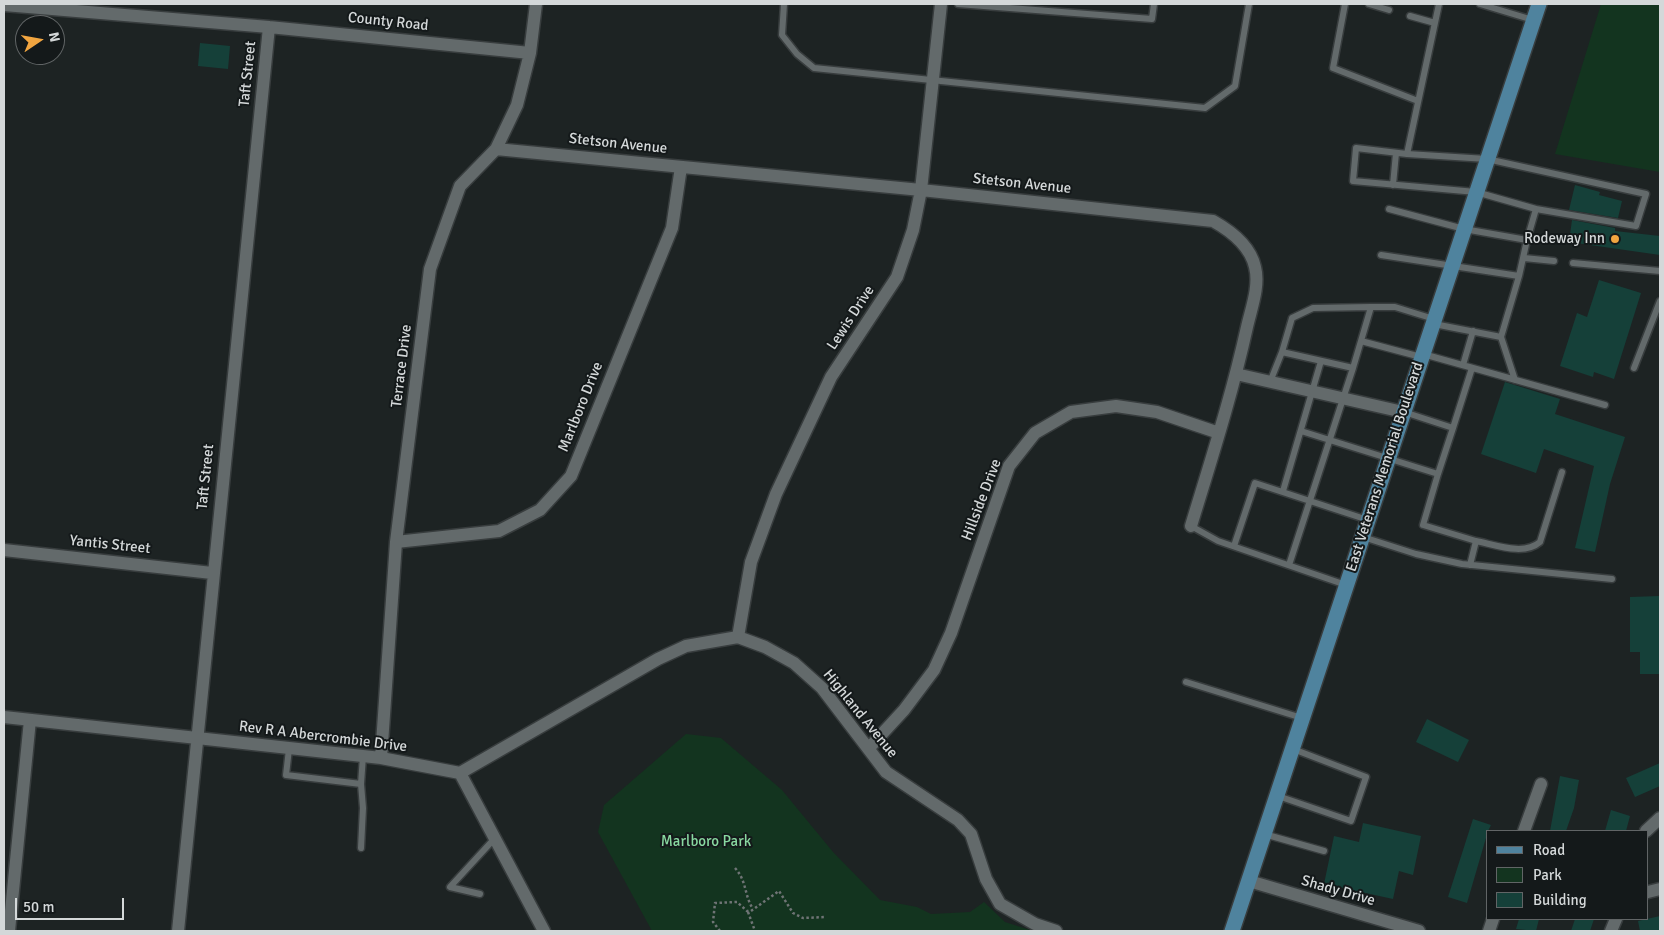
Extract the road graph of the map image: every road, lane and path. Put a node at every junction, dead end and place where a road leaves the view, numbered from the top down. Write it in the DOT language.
graph roads {
  1 [pos="536,4"];
  2 [pos="784,4"];
  3 [pos="940,4"];
  4 [pos="958,4"];
  5 [pos="1154,4"];
  6 [pos="1249,4"];
  7 [pos="1344,4"];
  8 [pos="1369,4"];
  9 [pos="1439,4"];
  10 [pos="1480,4"];
  11 [pos="1540,4"];
  12 [pos="4,5"];
  13 [pos="1389,10"];
  14 [pos="1410,16"];
  15 [pos="1534,21"];
  16 [pos="1435,23"];
  17 [pos="269,27"];
  18 [pos="530,53"];
  19 [pos="932,80"];
  20 [pos="1418,101"];
  21 [pos="496,149"];
  22 [pos="1396,153"];
  23 [pos="1407,154"];
  24 [pos="1487,159"];
  25 [pos="681,167"];
  26 [pos="1393,184"];
  27 [pos="921,190"];
  28 [pos="1476,192"];
  29 [pos="1389,209"];
  30 [pos="1536,209"];
  31 [pos="1464,229"];
  32 [pos="1527,240"];
  33 [pos="1381,255"];
  34 [pos="1524,258"];
  35 [pos="1554,261"];
  36 [pos="1574,263"];
  37 [pos="1452,265"];
  38 [pos="1660,271"];
  39 [pos="1519,276"];
  40 [pos="1660,301"];
  41 [pos="1371,306"];
  42 [pos="1433,321"];
  43 [pos="1474,332"];
  44 [pos="1501,336"];
  45 [pos="1361,341"];
  46 [pos="1282,352"];
  47 [pos="1422,355"];
  48 [pos="1320,361"];
  49 [pos="1464,365"];
  50 [pos="1352,368"];
  51 [pos="1472,368"];
  52 [pos="1634,368"];
  53 [pos="1236,374"];
  54 [pos="1515,380"];
  55 [pos="1270,382"];
  56 [pos="1312,392"];
  57 [pos="1343,398"];
  58 [pos="1605,405"];
  59 [pos="1403,412"];
  60 [pos="1453,428"];
  61 [pos="1301,430"];
  62 [pos="1219,433"];
  63 [pos="1329,440"];
  64 [pos="1388,458"];
  65 [pos="1562,472"];
  66 [pos="1438,474"];
  67 [pos="1283,492"];
  68 [pos="1310,500"];
  69 [pos="1368,520"];
  70 [pos="1192,526"];
  71 [pos="1362,536"];
  72 [pos="1476,541"];
  73 [pos="396,542"];
  74 [pos="1234,546"];
  75 [pos="4,550"];
  76 [pos="1289,565"];
  77 [pos="1470,565"];
  78 [pos="212,573"];
  79 [pos="1612,579"];
  80 [pos="1346,585"];
  81 [pos="738,637"];
  82 [pos="1186,682"];
  83 [pos="4,717"];
  84 [pos="1302,718"];
  85 [pos="30,720"];
  86 [pos="197,739"];
  87 [pos="289,748"];
  88 [pos="869,748"];
  89 [pos="1292,748"];
  90 [pos="363,756"];
  91 [pos="381,758"];
  92 [pos="460,773"];
  93 [pos="361,784"];
  94 [pos="1541,784"];
  95 [pos="1277,796"];
  96 [pos="1660,818"];
  97 [pos="1524,830"];
  98 [pos="1647,830"];
  99 [pos="1264,834"];
  100 [pos="495,838"];
  101 [pos="361,848"];
  102 [pos="1324,851"];
  103 [pos="736,868"];
  104 [pos="1249,881"];
  105 [pos="480,894"];
  106 [pos="753,909"];
  107 [pos="747,911"];
  108 [pos="826,918"];
  109 [pos="9,931"];
  110 [pos="178,931"];
  111 [pos="544,931"];
  112 [pos="720,931"];
  113 [pos="755,931"];
  114 [pos="1056,931"];
  115 [pos="1232,931"];
  116 [pos="1419,931"];
  1 -- 18 [label="street, Terrace Drive"];
  2 -- 19 [label="lane"];
  3 -- 19 [label="street, Lewis Drive"];
  4 -- 5 [label="lane"];
  6 -- 19 [label="lane"];
  7 -- 20 [label="lane"];
  8 -- 13 [label="lane"];
  9 -- 16 [label="lane"];
  10 -- 15 [label="lane"];
  11 -- 15 [label="main road, East Veterans Memorial Boulevard"];
  12 -- 17 [label="street, County Road"];
  14 -- 16 [label="lane"];
  15 -- 24 [label="main road, East Veterans Memorial Boulevard"];
  16 -- 20 [label="lane"];
  17 -- 18 [label="street, County Road"];
  17 -- 78 [label="street, Taft Street"];
  18 -- 21 [label="street, Terrace Drive"];
  19 -- 27 [label="street, Lewis Drive"];
  20 -- 23 [label="lane"];
  21 -- 25 [label="street, Stetson Avenue"];
  21 -- 73 [label="street, Terrace Drive"];
  22 -- 23 [label="lane"];
  22 -- 26 [label="lane"];
  22 -- 26 [label="lane"];
  23 -- 24 [label="lane"];
  24 -- 28 [label="main road, East Veterans Memorial Boulevard"];
  24 -- 30 [label="lane"];
  25 -- 27 [label="street, Stetson Avenue"];
  25 -- 73 [label="street, Marlboro Drive"];
  26 -- 28 [label="lane"];
  27 -- 53 [label="street, Stetson Avenue"];
  27 -- 81 [label="street, Lewis Drive"];
  28 -- 30 [label="lane"];
  28 -- 31 [label="main road, East Veterans Memorial Boulevard"];
  29 -- 31 [label="lane"];
  30 -- 32 [label="lane"];
  31 -- 32 [label="lane"];
  31 -- 37 [label="main road, East Veterans Memorial Boulevard"];
  32 -- 34 [label="lane"];
  33 -- 37 [label="lane"];
  34 -- 35 [label="lane"];
  34 -- 39 [label="lane"];
  36 -- 38 [label="lane"];
  37 -- 39 [label="lane"];
  37 -- 42 [label="main road, East Veterans Memorial Boulevard"];
  39 -- 44 [label="lane"];
  40 -- 52 [label="lane"];
  41 -- 42 [label="lane"];
  41 -- 45 [label="lane"];
  41 -- 46 [label="lane"];
  42 -- 43 [label="lane"];
  42 -- 47 [label="main road, East Veterans Memorial Boulevard"];
  43 -- 44 [label="lane"];
  43 -- 49 [label="lane"];
  44 -- 54 [label="lane"];
  45 -- 47 [label="lane"];
  45 -- 50 [label="lane"];
  46 -- 48 [label="lane"];
  46 -- 55 [label="lane"];
  47 -- 49 [label="lane"];
  47 -- 59 [label="main road, East Veterans Memorial Boulevard"];
  48 -- 50 [label="lane"];
  48 -- 56 [label="lane"];
  49 -- 51 [label="lane"];
  50 -- 57 [label="lane"];
  51 -- 54 [label="lane"];
  51 -- 60 [label="lane"];
  53 -- 55 [label="street"];
  53 -- 62 [label="street, Stetson Avenue"];
  54 -- 58 [label="lane"];
  55 -- 56 [label="street"];
  56 -- 57 [label="street"];
  56 -- 61 [label="lane"];
  57 -- 59 [label="street"];
  57 -- 63 [label="lane"];
  59 -- 60 [label="lane"];
  59 -- 64 [label="main road, East Veterans Memorial Boulevard"];
  60 -- 66 [label="lane"];
  61 -- 63 [label="lane"];
  61 -- 67 [label="lane"];
  62 -- 70 [label="street, Stetson Avenue"];
  62 -- 88 [label="street, Hillside Drive"];
  63 -- 64 [label="lane"];
  63 -- 68 [label="lane"];
  64 -- 66 [label="lane"];
  64 -- 69 [label="main road, East Veterans Memorial Boulevard"];
  65 -- 72 [label="lane"];
  66 -- 72 [label="lane"];
  67 -- 68 [label="lane"];
  67 -- 74 [label="lane"];
  68 -- 69 [label="lane"];
  68 -- 76 [label="lane"];
  69 -- 71 [label="main road, East Veterans Memorial Boulevard"];
  70 -- 74 [label="lane"];
  71 -- 77 [label="lane"];
  71 -- 80 [label="main road, East Veterans Memorial Boulevard"];
  72 -- 77 [label="lane"];
  73 -- 91 [label="street, Terrace Drive"];
  74 -- 76 [label="lane"];
  75 -- 78 [label="street, Yantis Street"];
  76 -- 80 [label="lane"];
  77 -- 79 [label="lane"];
  78 -- 86 [label="street, Taft Street"];
  80 -- 84 [label="main road, East Veterans Memorial Boulevard"];
  81 -- 88 [label="street, Highland Avenue"];
  81 -- 92 [label="street"];
  82 -- 84 [label="lane"];
  83 -- 85 [label="street, Rev R A Abercrombie Drive"];
  84 -- 89 [label="main road, East Veterans Memorial Boulevard"];
  85 -- 86 [label="street, Rev R A Abercrombie Drive"];
  85 -- 109 [label="street"];
  86 -- 87 [label="street, Rev R A Abercrombie Drive"];
  86 -- 110 [label="street, Taft Street"];
  87 -- 90 [label="street, Rev R A Abercrombie Drive"];
  87 -- 93 [label="lane"];
  88 -- 114 [label="street, Highland Avenue"];
  89 -- 95 [label="main road, East Veterans Memorial Boulevard"];
  89 -- 95 [label="lane"];
  90 -- 91 [label="street, Rev R A Abercrombie Drive"];
  90 -- 93 [label="lane"];
  91 -- 92 [label="street, Rev R A Abercrombie Drive"];
  92 -- 100 [label="street"];
  93 -- 101 [label="lane"];
  94 -- 97 [label="street"];
  95 -- 99 [label="main road, East Veterans Memorial Boulevard"];
  96 -- 98 [label="street"];
  99 -- 102 [label="lane"];
  99 -- 104 [label="main road, East Veterans Memorial Boulevard"];
  100 -- 105 [label="lane"];
  100 -- 111 [label="street"];
  103 -- 106 [label="path"];
  104 -- 115 [label="main road, East Veterans Memorial Boulevard"];
  104 -- 116 [label="street, Shady Drive"];
  106 -- 107 [label="path"];
  106 -- 108 [label="path"];
  107 -- 112 [label="path"];
  107 -- 113 [label="path"];
}
